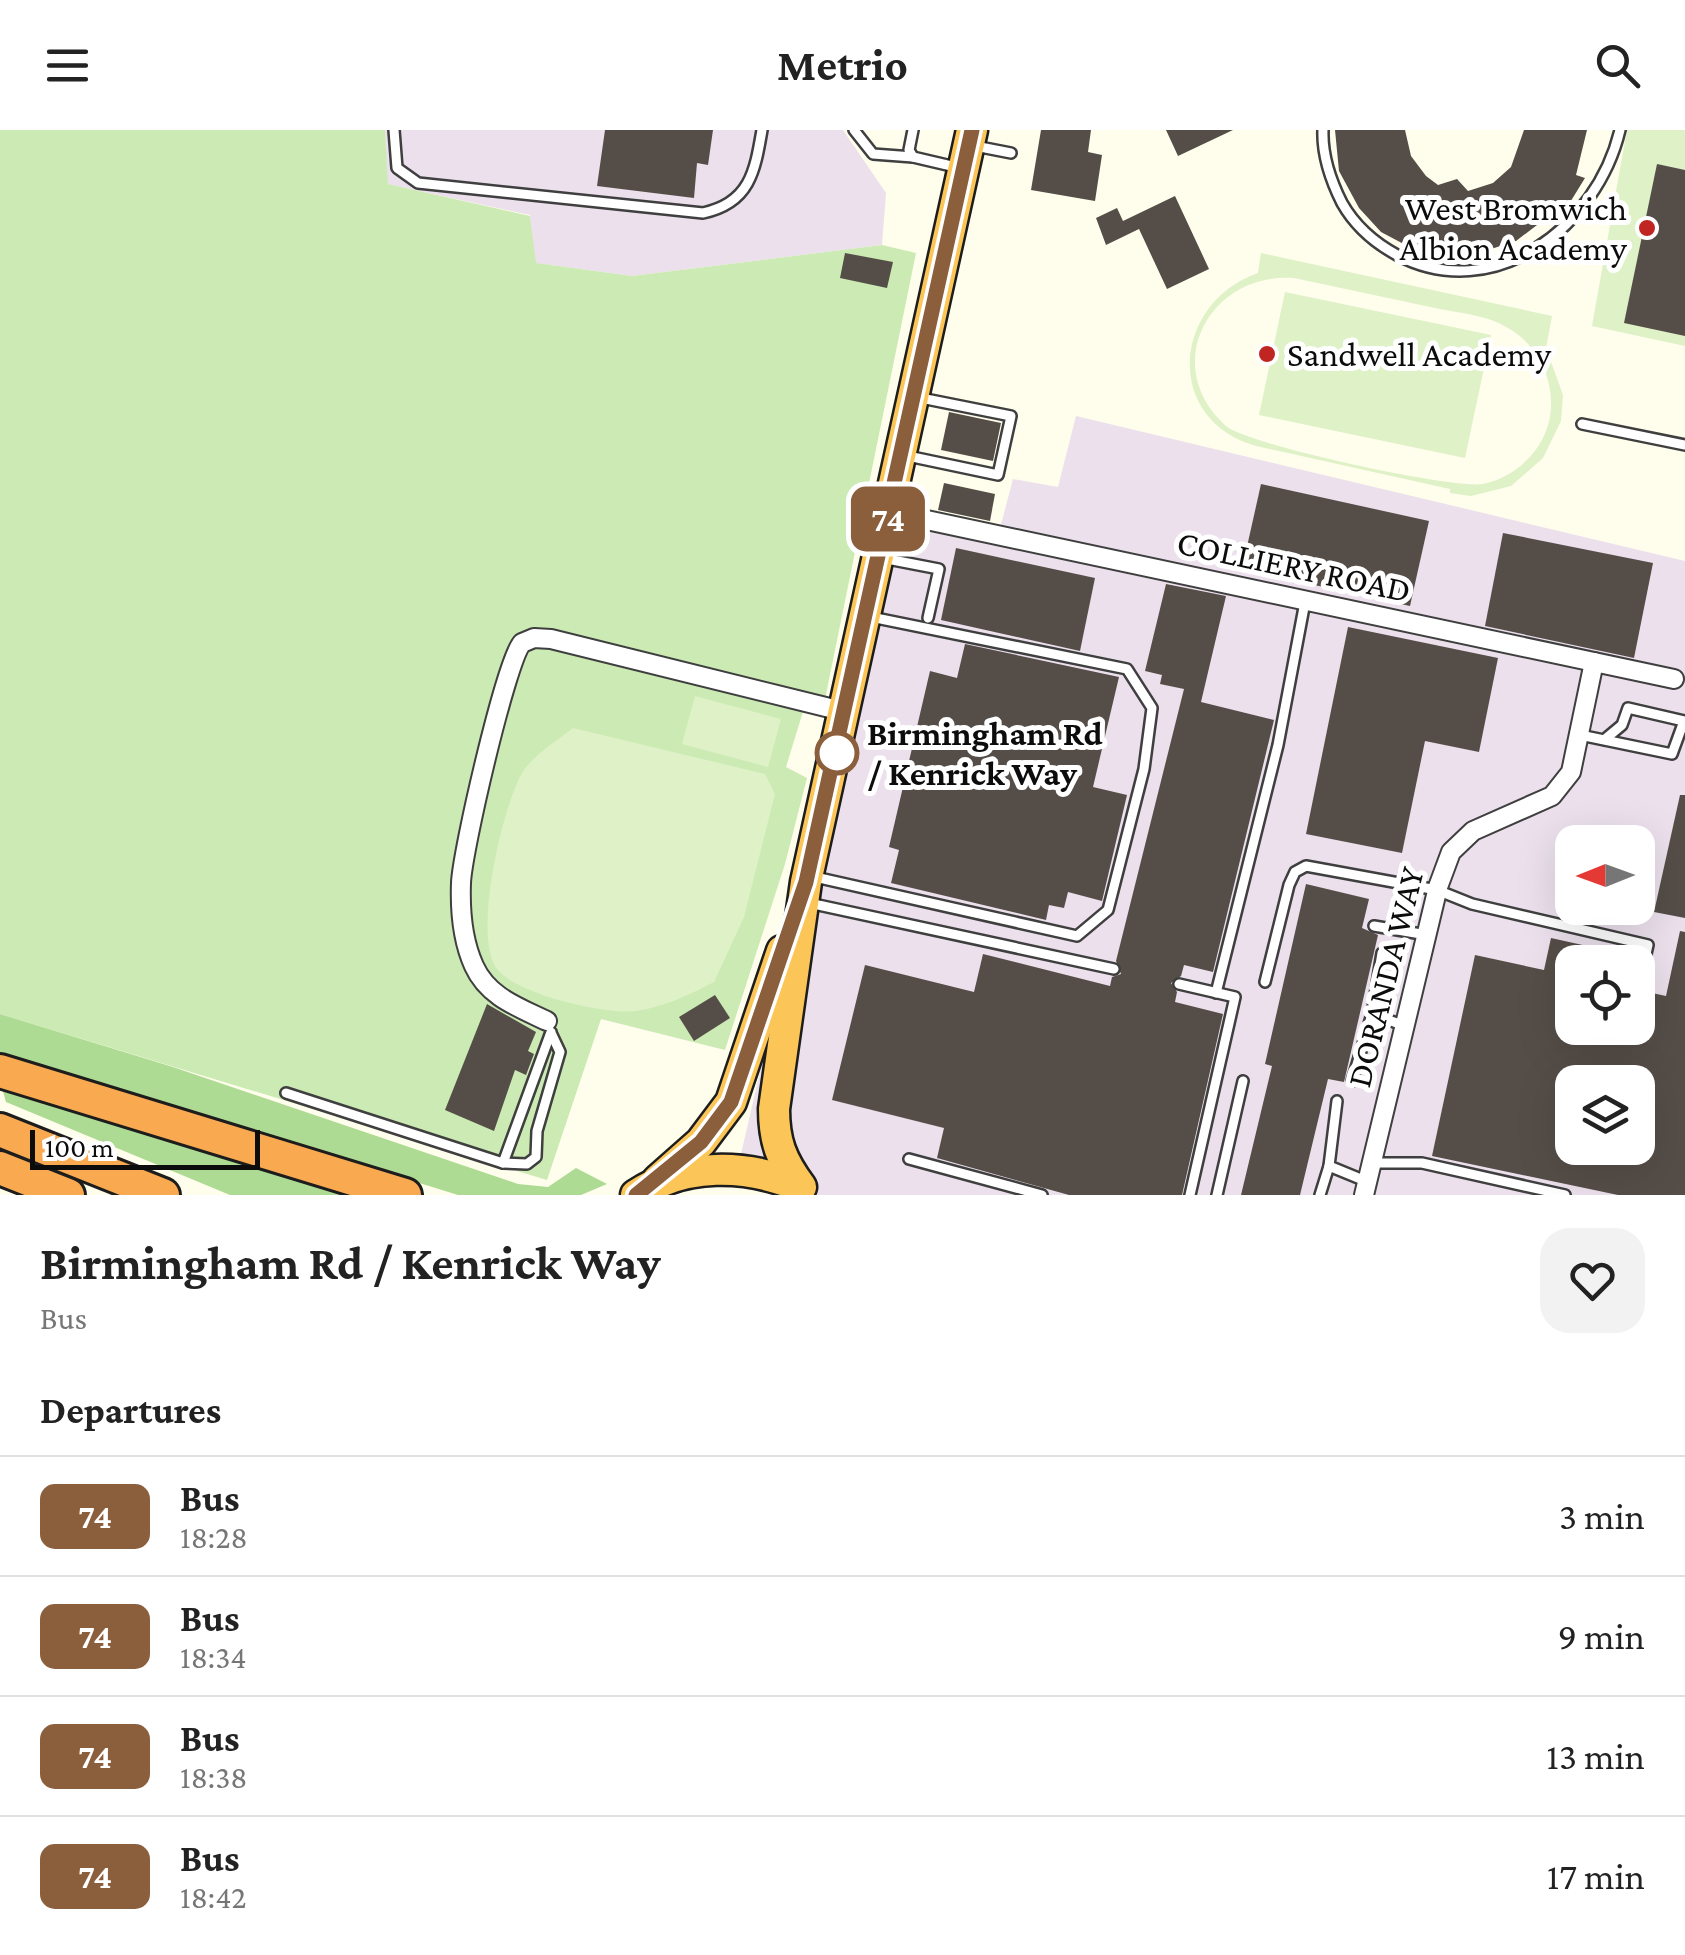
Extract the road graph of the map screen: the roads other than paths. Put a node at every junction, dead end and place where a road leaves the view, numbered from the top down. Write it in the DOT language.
graph roads {
  1 [pos="394,130"];
  2 [pos="762,130"];
  3 [pos="854,130"];
  4 [pos="913,130"];
  5 [pos="1323,130"];
  6 [pos="1620,130"];
  7 [pos="967,148"];
  8 [pos="1011,152"];
  9 [pos="913,156"];
  10 [pos="913,396"];
  11 [pos="1582,424"];
  12 [pos="1685,445"];
  13 [pos="900,455"];
  14 [pos="890,512"];
  15 [pos="879,557"];
  16 [pos="1305,602"];
  17 [pos="868,617"];
  18 [pos="928,618"];
  19 [pos="1594,662"];
  20 [pos="1680,680"];
  21 [pos="846,712"];
  22 [pos="1580,735"];
  23 [pos="1604,740"];
  24 [pos="804,890"];
  25 [pos="1437,890"];
  26 [pos="1374,926"];
  27 [pos="1427,935"];
  28 [pos="1648,945"];
  29 [pos="1382,953"];
  30 [pos="1114,969"];
  31 [pos="1264,982"];
  32 [pos="1180,984"];
  33 [pos="1216,993"];
  34 [pos="1372,1014"];
  35 [pos="1405,1026"];
  36 [pos="549,1028"];
  37 [pos="0,1071"];
  38 [pos="1243,1081"];
  39 [pos="1352,1081"];
  40 [pos="286,1093"];
  41 [pos="1337,1101"];
  42 [pos="0,1130"];
  43 [pos="909,1159"];
  44 [pos="504,1163"];
  45 [pos="1329,1166"];
  46 [pos="0,1168"];
  47 [pos="1368,1180"];
  48 [pos="647,1188"];
  49 [pos="807,1191"];
  50 [pos="68,1195"];
  51 [pos="163,1195"];
  52 [pos="405,1195"];
  53 [pos="1042,1195"];
  54 [pos="1190,1195"];
  55 [pos="1218,1195"];
  56 [pos="1320,1195"];
  57 [pos="1565,1195"];
  1 -- 2 [label="lane"];
  3 -- 9 [label="lane"];
  4 -- 9 [label="lane"];
  5 -- 6 [label="lane"];
  7 -- 8 [label="lane"];
  7 -- 9 [label="lane"];
  7 -- 10 [label="highway"];
  10 -- 13 [label="highway"];
  10 -- 13 [label="lane"];
  11 -- 12 [label="lane"];
  13 -- 14 [label="highway"];
  14 -- 15 [label="highway"];
  14 -- 16 [label="street, COLLIERY ROAD"];
  15 -- 17 [label="highway"];
  15 -- 18 [label="lane"];
  16 -- 19 [label="street, COLLIERY ROAD"];
  16 -- 33 [label="lane"];
  17 -- 21 [label="highway"];
  17 -- 24 [label="lane"];
  19 -- 20 [label="street, COLLIERY ROAD"];
  19 -- 22 [label="street, DORANDA WAY"];
  21 -- 24 [label="highway"];
  21 -- 36 [label="street"];
  22 -- 23 [label="lane"];
  22 -- 25 [label="street, DORANDA WAY"];
  23 -- 23 [label="lane"];
  24 -- 30 [label="lane"];
  24 -- 48 [label="highway"];
  24 -- 49 [label="highway"];
  25 -- 27 [label="street, DORANDA WAY"];
  25 -- 28 [label="lane"];
  25 -- 31 [label="lane"];
  26 -- 27 [label="lane"];
  27 -- 35 [label="street, DORANDA WAY"];
  29 -- 34 [label="lane"];
  32 -- 33 [label="lane"];
  33 -- 54 [label="lane"];
  34 -- 35 [label="lane"];
  34 -- 39 [label="lane"];
  35 -- 47 [label="street, DORANDA WAY"];
  36 -- 44 [label="lane"];
  36 -- 44 [label="lane"];
  37 -- 52 [label="highway"];
  38 -- 55 [label="lane"];
  40 -- 44 [label="lane"];
  41 -- 45 [label="lane"];
  42 -- 51 [label="highway"];
  43 -- 53 [label="lane"];
  45 -- 47 [label="lane"];
  45 -- 56 [label="lane"];
  46 -- 50 [label="highway"];
  47 -- 57 [label="lane"];
  48 -- 49 [label="highway"];
}
